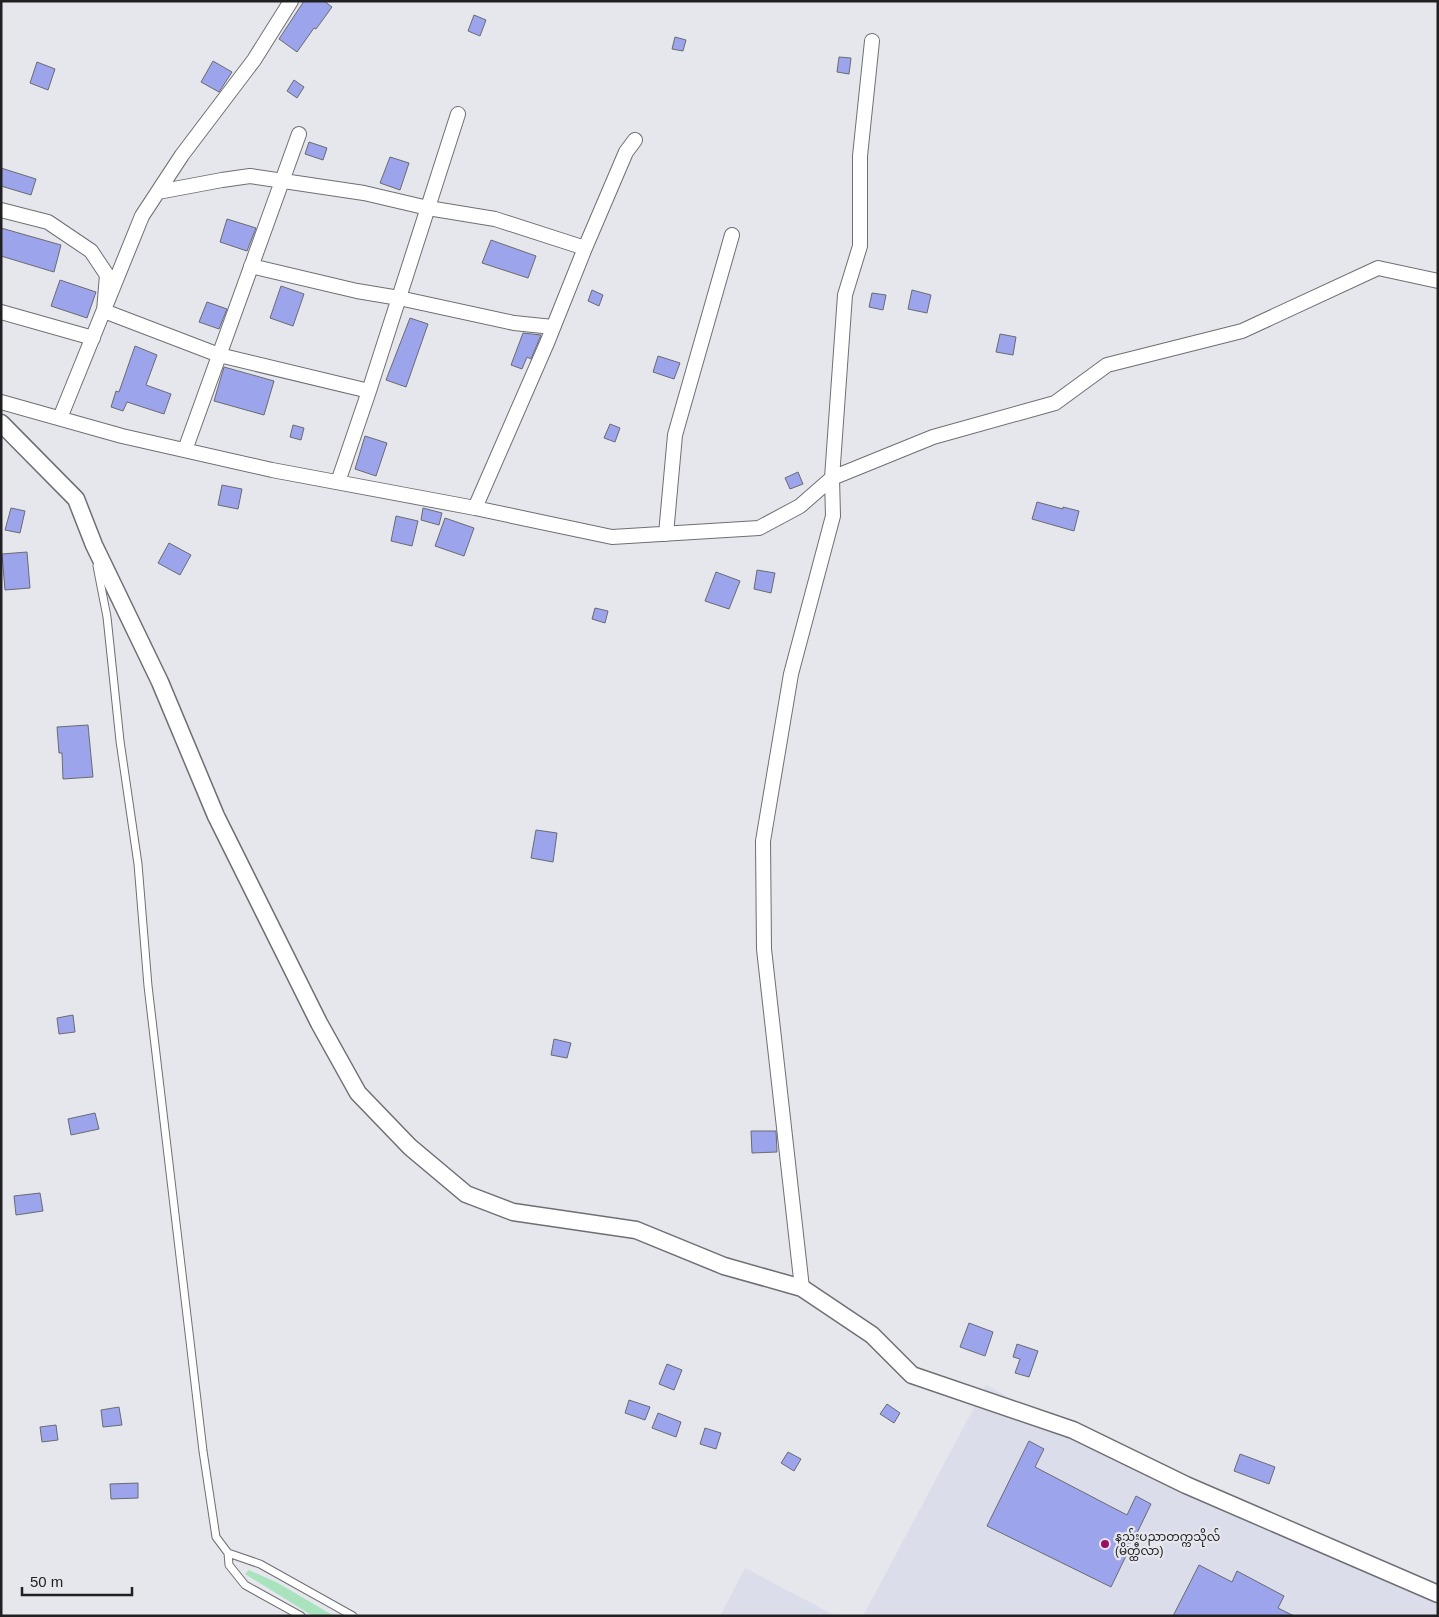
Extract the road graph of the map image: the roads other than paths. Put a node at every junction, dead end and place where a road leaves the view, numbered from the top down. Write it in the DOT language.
graph roads {
  1 [pos="291,1"];
  2 [pos="872,41"];
  3 [pos="458,114"];
  4 [pos="299,134"];
  5 [pos="635,140"];
  6 [pos="282,181"];
  7 [pos="158,192"];
  8 [pos="428,208"];
  9 [pos="1,210"];
  10 [pos="732,235"];
  11 [pos="585,248"];
  12 [pos="251,266"];
  13 [pos="1438,281"];
  14 [pos="399,298"];
  15 [pos="104,311"];
  16 [pos="1,312"];
  17 [pos="553,327"];
  18 [pos="92,338"];
  19 [pos="219,354"];
  20 [pos="369,391"];
  21 [pos="1,402"];
  22 [pos="60,418"];
  23 [pos="1,423"];
  24 [pos="185,450"];
  25 [pos="832,478"];
  26 [pos="338,482"];
  27 [pos="475,508"];
  28 [pos="666,534"];
  29 [pos="94,545"];
  30 [pos="802,1288"];
  31 [pos="228,1553"];
  32 [pos="1438,1594"];
  33 [pos="301,1616"];
  34 [pos="353,1616"];
  1 -- 7 [label="street"];
  2 -- 25 [label="street"];
  3 -- 8 [label="street"];
  4 -- 6 [label="street"];
  5 -- 11 [label="street"];
  6 -- 7 [label="street"];
  6 -- 8 [label="street"];
  6 -- 12 [label="street"];
  7 -- 15 [label="street"];
  8 -- 11 [label="street"];
  8 -- 14 [label="street"];
  9 -- 15 [label="street"];
  10 -- 28 [label="street"];
  11 -- 17 [label="street"];
  12 -- 14 [label="street"];
  12 -- 19 [label="street"];
  13 -- 25 [label="street"];
  14 -- 17 [label="street"];
  14 -- 20 [label="street"];
  15 -- 18 [label="street"];
  15 -- 19 [label="street"];
  16 -- 18 [label="street"];
  17 -- 27 [label="street"];
  18 -- 22 [label="street"];
  19 -- 20 [label="street"];
  19 -- 24 [label="street"];
  20 -- 26 [label="street"];
  21 -- 22 [label="street"];
  22 -- 24 [label="street"];
  23 -- 29 [label="street"];
  24 -- 26 [label="street"];
  25 -- 28 [label="street"];
  25 -- 30 [label="street"];
  26 -- 27 [label="street"];
  27 -- 28 [label="street"];
  29 -- 30 [label="street"];
  29 -- 31 [label="lane"];
  30 -- 32 [label="street"];
  31 -- 33 [label="lane"];
  31 -- 34 [label="lane"];
}
